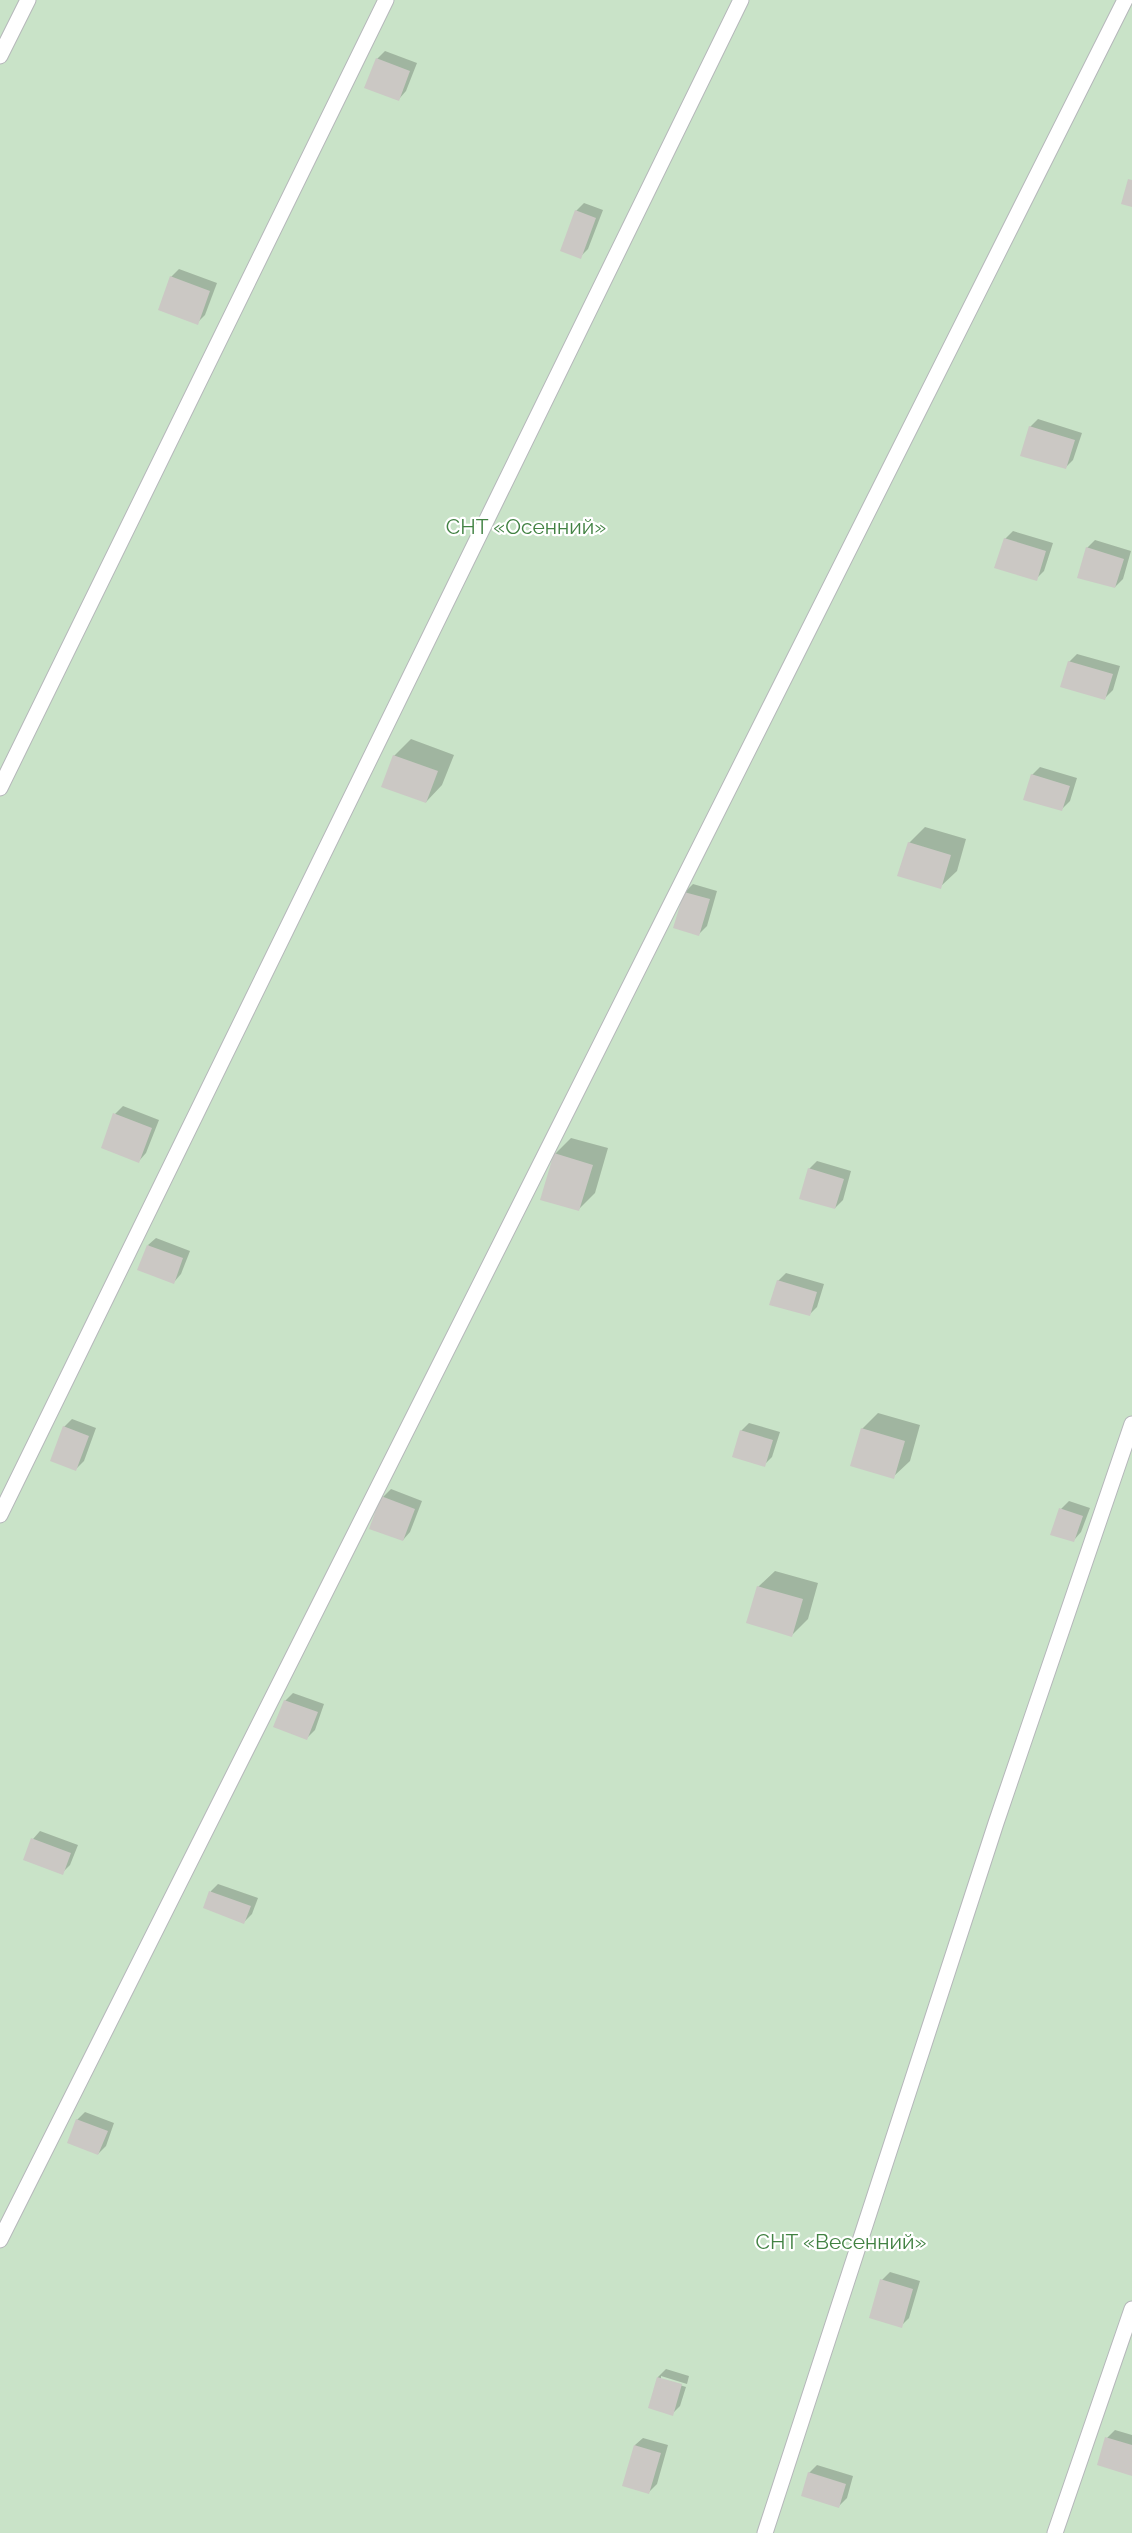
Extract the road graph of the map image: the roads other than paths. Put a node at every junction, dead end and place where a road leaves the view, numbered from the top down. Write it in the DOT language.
graph roads {
  1 [pos="28,0"];
  2 [pos="386,0"];
  3 [pos="741,0"];
  4 [pos="1125,0"];
  5 [pos="0,56"];
  6 [pos="0,788"];
  7 [pos="1132,1424"];
  8 [pos="0,1515"];
  9 [pos="0,2240"];
  10 [pos="1132,2309"];
  11 [pos="765,2533"];
  12 [pos="1055,2533"];
  1 -- 5 [label="lane"];
  2 -- 6 [label="lane"];
  3 -- 8 [label="lane"];
  4 -- 9 [label="lane"];
  7 -- 11 [label="lane"];
  10 -- 12 [label="lane"];
}
